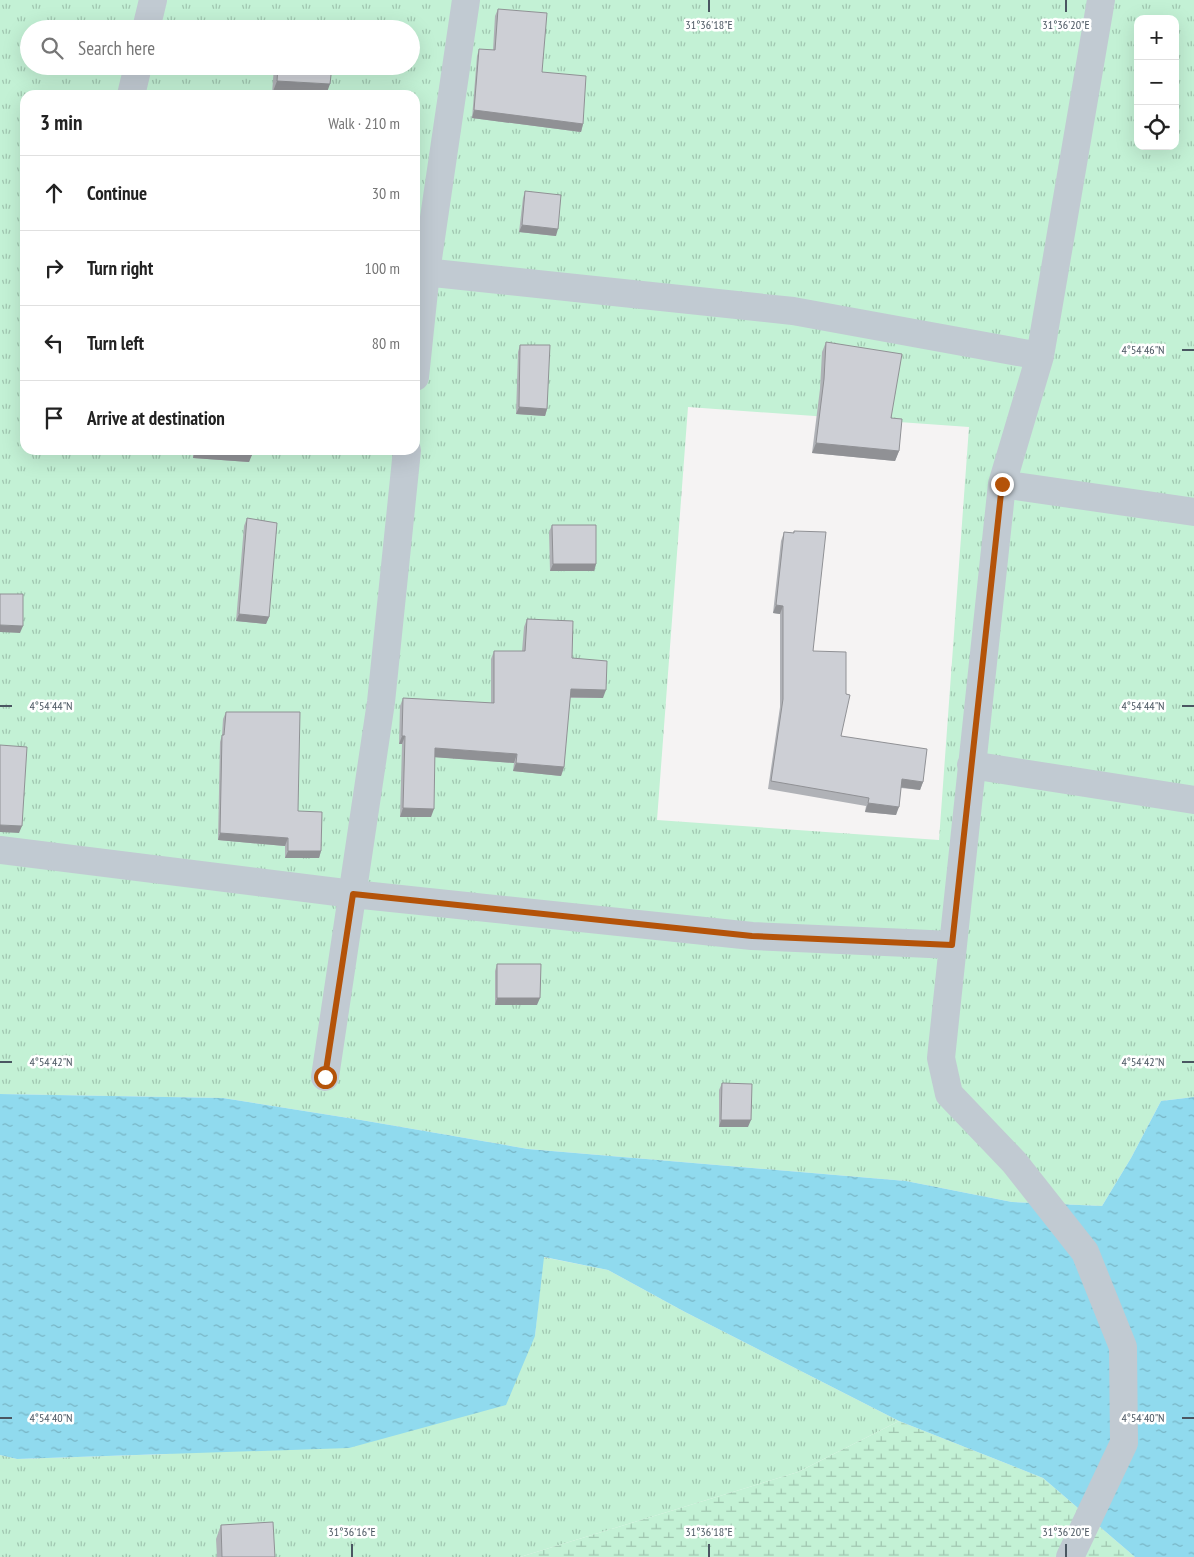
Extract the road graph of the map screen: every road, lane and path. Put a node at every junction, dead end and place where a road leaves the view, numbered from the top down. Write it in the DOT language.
graph roads {
  1 [pos="153,0"];
  2 [pos="466,0"];
  3 [pos="1101,0"];
  4 [pos="148,20"];
  5 [pos="136,75"];
  6 [pos="132,90"];
  7 [pos="420,272"];
  8 [pos="1040,356"];
  9 [pos="407,455"];
  10 [pos="1002,484"];
  11 [pos="1194,512"];
  12 [pos="971,765"];
  13 [pos="1194,800"];
  14 [pos="0,850"];
  15 [pos="353,894"];
  16 [pos="952,945"];
  17 [pos="325,1077"];
  18 [pos="1070,1557"];
  1 -- 4 [label="street"];
  2 -- 7 [label="street"];
  3 -- 8 [label="street"];
  5 -- 6 [label="street"];
  7 -- 8 [label="street"];
  8 -- 10 [label="street"];
  9 -- 15 [label="street"];
  10 -- 11 [label="street"];
  10 -- 12 [label="street"];
  12 -- 13 [label="street"];
  12 -- 16 [label="street"];
  14 -- 15 [label="street"];
  15 -- 16 [label="street"];
  15 -- 17 [label="street"];
  16 -- 18 [label="street"];
}
